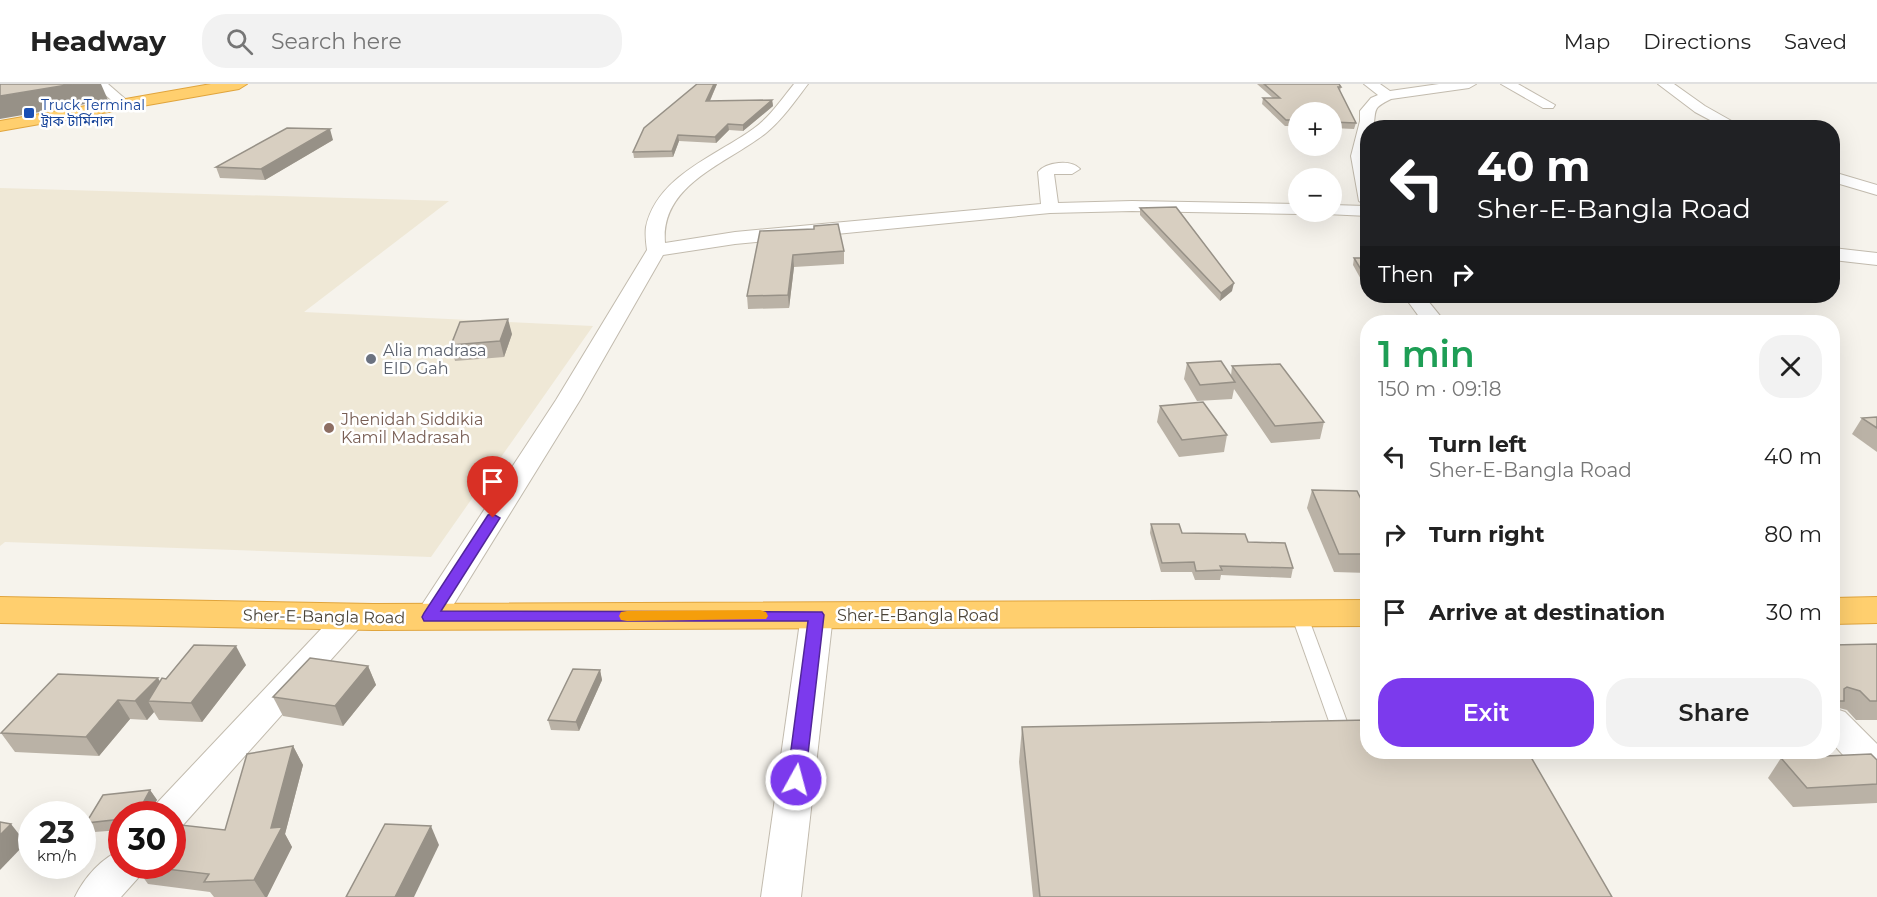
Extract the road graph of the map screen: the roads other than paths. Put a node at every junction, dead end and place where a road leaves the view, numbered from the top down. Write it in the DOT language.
graph roads {
  1 [pos="100,84"];
  2 [pos="239,84"];
  3 [pos="801,84"];
  4 [pos="1371,84"];
  5 [pos="1469,84"];
  6 [pos="1508,84"];
  7 [pos="1665,84"];
  8 [pos="1387,95"];
  9 [pos="124,104"];
  10 [pos="1548,105"];
  11 [pos="1368,120"];
  12 [pos="1721,120"];
  13 [pos="0,126"];
  14 [pos="1360,143"];
  15 [pos="1072,169"];
  16 [pos="1360,173"];
  17 [pos="1840,179"];
  18 [pos="1877,190"];
  19 [pos="1050,208"];
  20 [pos="1288,209"];
  21 [pos="1342,210"];
  22 [pos="1360,211"];
  23 [pos="656,250"];
  24 [pos="1840,255"];
  25 [pos="1877,259"];
  26 [pos="1419,303"];
  27 [pos="1429,315"];
  28 [pos="0,610"];
  29 [pos="1877,610"];
  30 [pos="1840,611"];
  31 [pos="1360,613"];
  32 [pos="1299,614"];
  33 [pos="816,615"];
  34 [pos="351,616"];
  35 [pos="430,617"];
  36 [pos="1340,727"];
  37 [pos="1840,729"];
  38 [pos="1877,768"];
  39 [pos="182,801"];
  40 [pos="112,879"];
  41 [pos="95,897"];
  42 [pos="781,897"];
  1 -- 9 [label="street"];
  2 -- 9 [label="highway"];
  3 -- 23 [label="street"];
  4 -- 8 [label="street"];
  5 -- 8 [label="street"];
  6 -- 10 [label="street"];
  7 -- 12 [label="street"];
  8 -- 11 [label="street"];
  9 -- 13 [label="highway"];
  14 -- 16 [label="street"];
  15 -- 19 [label="street"];
  17 -- 18 [label="street"];
  19 -- 20 [label="street"];
  19 -- 23 [label="street"];
  21 -- 22 [label="street"];
  23 -- 35 [label="street"];
  24 -- 25 [label="street"];
  26 -- 27 [label="street"];
  28 -- 34 [label="highway, Sher-E-Bangla Road"];
  29 -- 30 [label="highway"];
  31 -- 32 [label="highway, Sher-E-Bangla Road"];
  32 -- 33 [label="highway, Sher-E-Bangla Road"];
  32 -- 36 [label="lane"];
  33 -- 35 [label="highway, Sher-E-Bangla Road"];
  33 -- 42 [label="street"];
  34 -- 35 [label="highway, Sher-E-Bangla Road"];
  34 -- 39 [label="street"];
  37 -- 38 [label="street"];
  40 -- 41 [label="street"];
}
